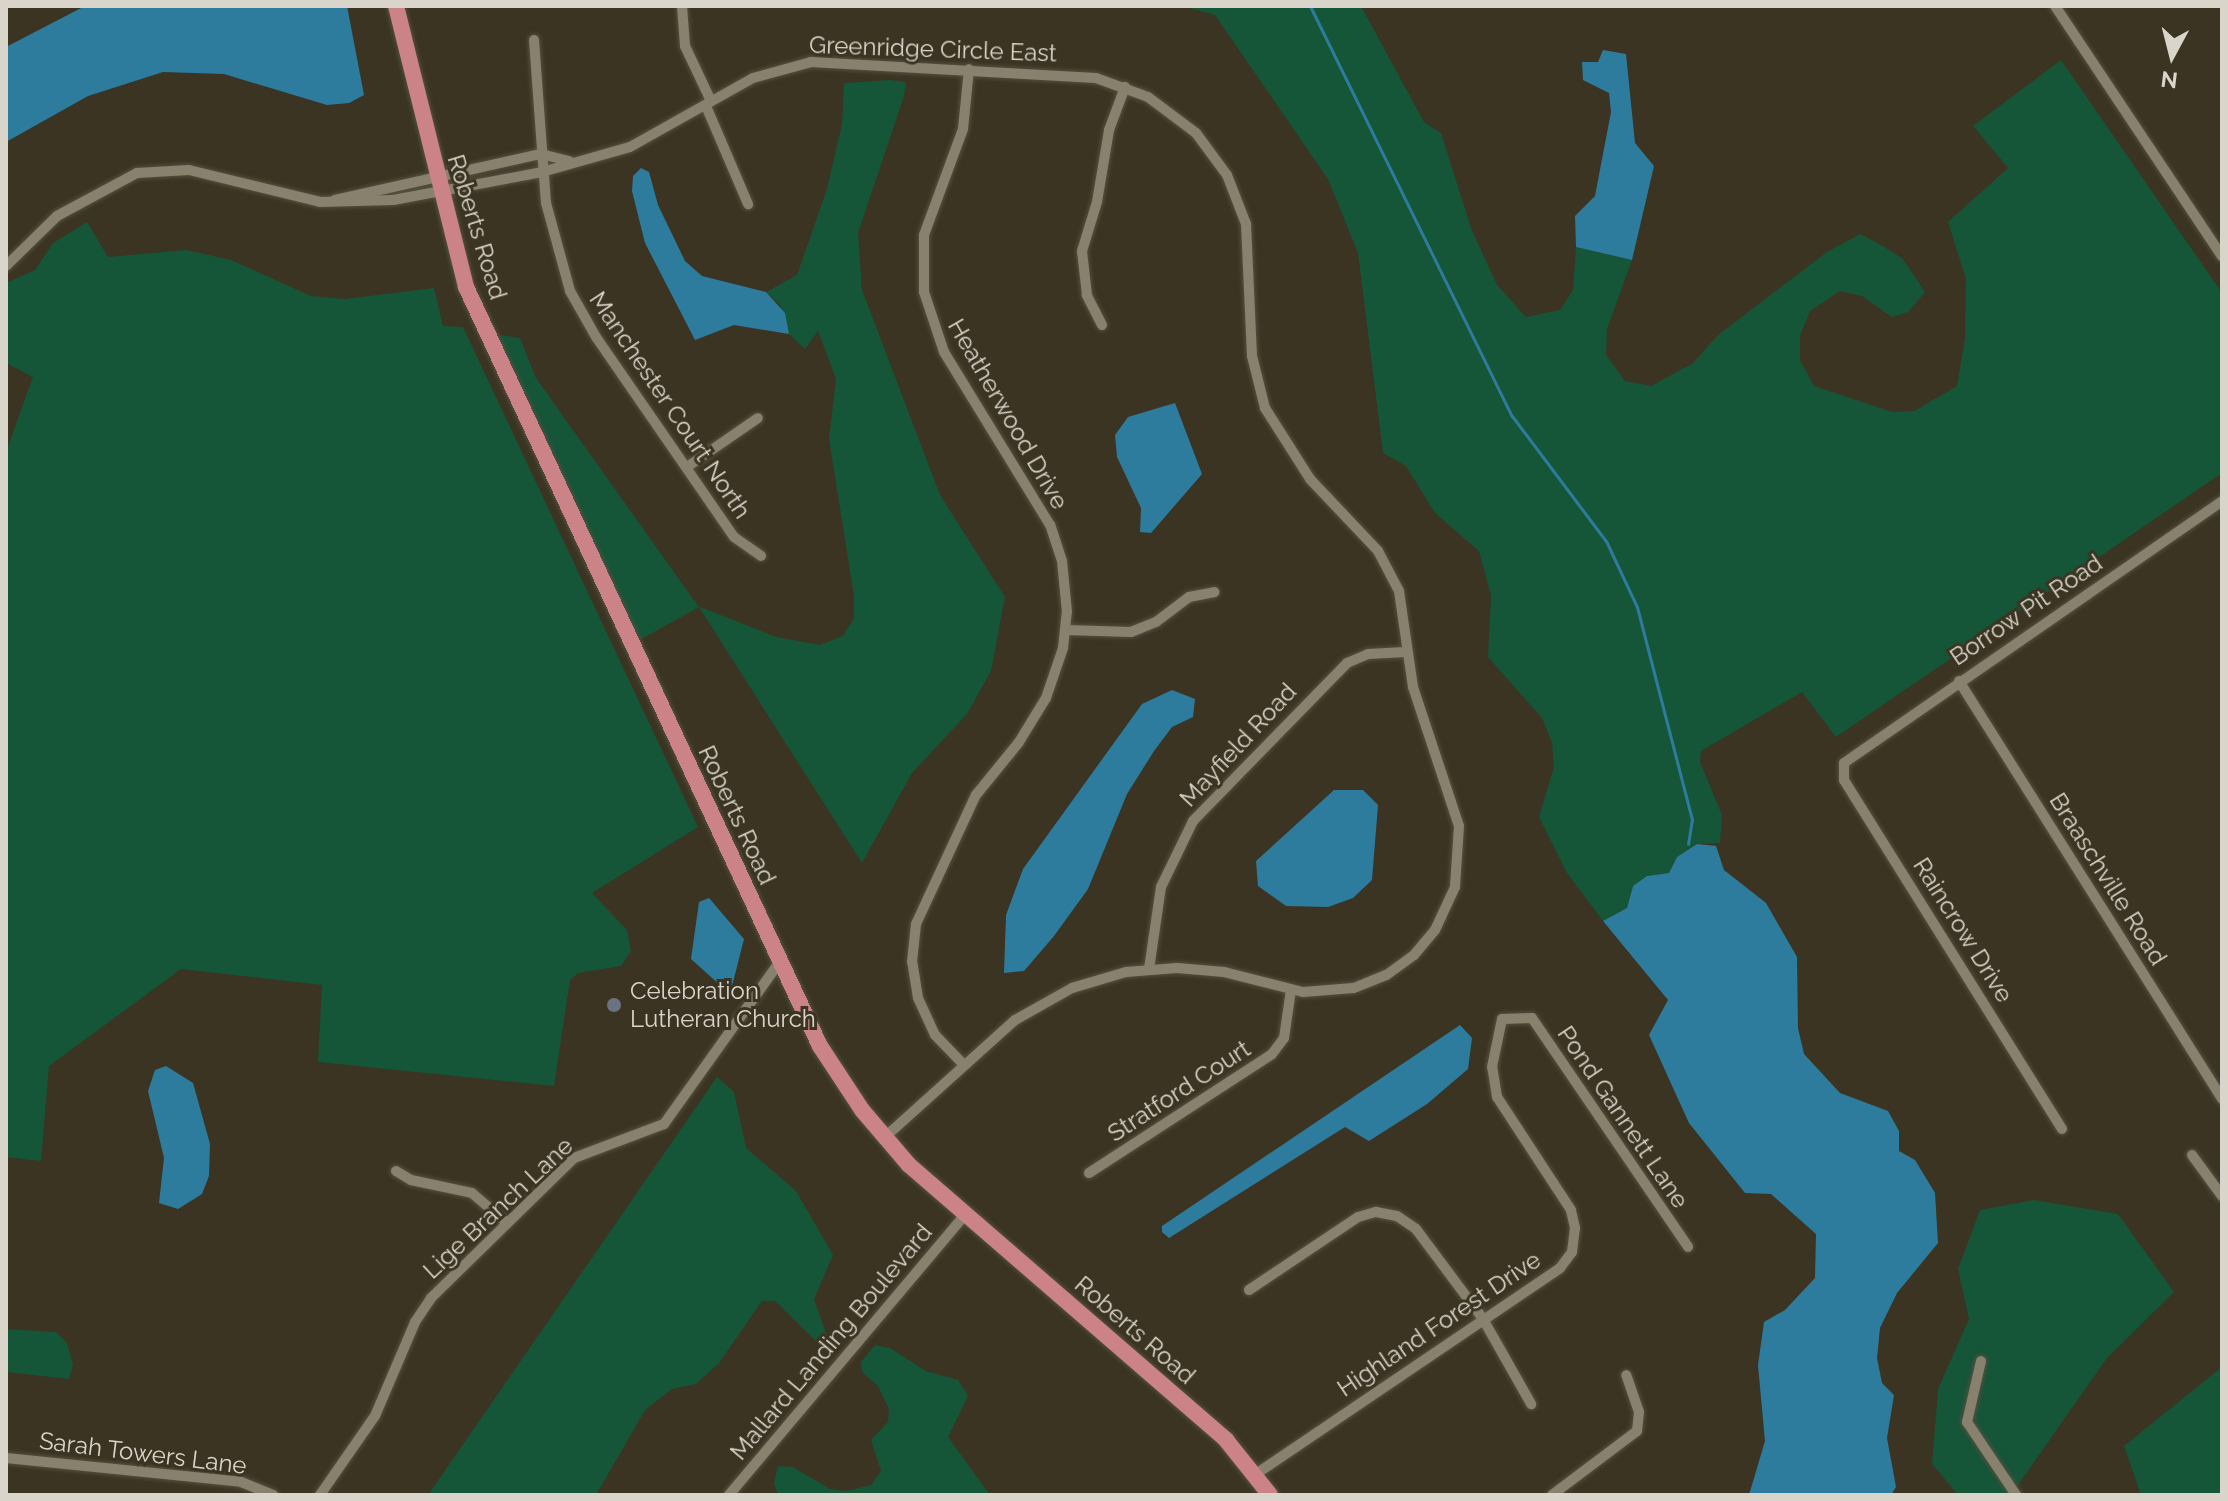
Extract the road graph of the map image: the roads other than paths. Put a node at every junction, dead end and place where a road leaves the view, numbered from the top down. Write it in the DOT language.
graph roads {
  1 [pos="396,6"];
  2 [pos="682,6"];
  3 [pos="2055,6"];
  4 [pos="534,40"];
  5 [pos="969,69"];
  6 [pos="1125,87"];
  7 [pos="708,103"];
  8 [pos="541,154"];
  9 [pos="569,161"];
  10 [pos="542,172"];
  11 [pos="437,182"];
  12 [pos="329,202"];
  13 [pos="748,204"];
  14 [pos="2222,256"];
  15 [pos="6,266"];
  16 [pos="1102,325"];
  17 [pos="758,418"];
  18 [pos="687,467"];
  19 [pos="2222,501"];
  20 [pos="761,556"];
  21 [pos="1215,592"];
  22 [pos="1066,630"];
  23 [pos="1406,652"];
  24 [pos="1959,681"];
  25 [pos="1854,753"];
  26 [pos="779,963"];
  27 [pos="1149,969"];
  28 [pos="1291,990"];
  29 [pos="1521,1017"];
  30 [pos="964,1065"];
  31 [pos="2222,1099"];
  32 [pos="2062,1129"];
  33 [pos="884,1138"];
  34 [pos="2192,1155"];
  35 [pos="396,1171"];
  36 [pos="1089,1173"];
  37 [pos="2222,1196"];
  38 [pos="964,1216"];
  39 [pos="507,1223"];
  40 [pos="1688,1247"];
  41 [pos="1249,1290"];
  42 [pos="1483,1319"];
  43 [pos="1981,1361"];
  44 [pos="1626,1375"];
  45 [pos="1531,1404"];
  46 [pos="6,1458"];
  47 [pos="1256,1474"];
  48 [pos="274,1495"];
  49 [pos="320,1495"];
  50 [pos="729,1495"];
  51 [pos="1270,1495"];
  52 [pos="1552,1495"];
  53 [pos="2016,1495"];
  1 -- 11 [label="main road, Roberts Road"];
  2 -- 7 [label="street"];
  3 -- 14 [label="street"];
  4 -- 8 [label="street, Manchester Court North"];
  5 -- 6 [label="street, Greenridge Circle East"];
  5 -- 7 [label="street, Greenridge Circle East"];
  5 -- 22 [label="street, Heatherwood Drive"];
  6 -- 16 [label="street"];
  6 -- 23 [label="street, Greenridge Circle East"];
  7 -- 9 [label="street, Greenridge Circle East"];
  7 -- 13 [label="street"];
  8 -- 9 [label="street, Greenridge Circle East"];
  8 -- 10 [label="street, Manchester Court North"];
  8 -- 11 [label="street, Greenridge Circle East"];
  9 -- 10 [label="street, Greenridge Circle East"];
  10 -- 11 [label="street, Greenridge Circle East"];
  10 -- 18 [label="street, Manchester Court North"];
  11 -- 12 [label="street"];
  11 -- 12 [label="street"];
  11 -- 26 [label="main road, Roberts Road"];
  12 -- 15 [label="street"];
  17 -- 18 [label="street"];
  18 -- 20 [label="street, Manchester Court North"];
  19 -- 24 [label="street, Borrow Pit Road"];
  21 -- 22 [label="street"];
  22 -- 30 [label="street, Heatherwood Drive"];
  23 -- 27 [label="street, Mayfield Road"];
  23 -- 28 [label="street, Greenridge Circle East"];
  24 -- 25 [label="street, Borrow Pit Road"];
  24 -- 31 [label="street, Braaschville Road"];
  25 -- 32 [label="street, Raincrow Drive"];
  26 -- 33 [label="main road, Roberts Road"];
  26 -- 39 [label="street, Lige Branch Lane"];
  27 -- 28 [label="street, Greenridge Circle East"];
  27 -- 30 [label="street, Greenridge Circle East"];
  28 -- 36 [label="street, Stratford Court"];
  29 -- 40 [label="street, Pond Gannett Lane"];
  29 -- 42 [label="street, Highland Forest Drive"];
  30 -- 33 [label="street, Greenridge Circle East"];
  33 -- 38 [label="main road, Roberts Road"];
  34 -- 37 [label="street"];
  35 -- 39 [label="street"];
  38 -- 47 [label="main road, Roberts Road"];
  38 -- 50 [label="street, Mallard Landing Boulevard"];
  39 -- 49 [label="street, Lige Branch Lane"];
  41 -- 42 [label="street"];
  42 -- 45 [label="street"];
  42 -- 47 [label="street, Highland Forest Drive"];
  43 -- 53 [label="street"];
  44 -- 52 [label="street"];
  46 -- 48 [label="street, Sarah Towers Lane"];
  47 -- 51 [label="main road, Roberts Road"];
}
